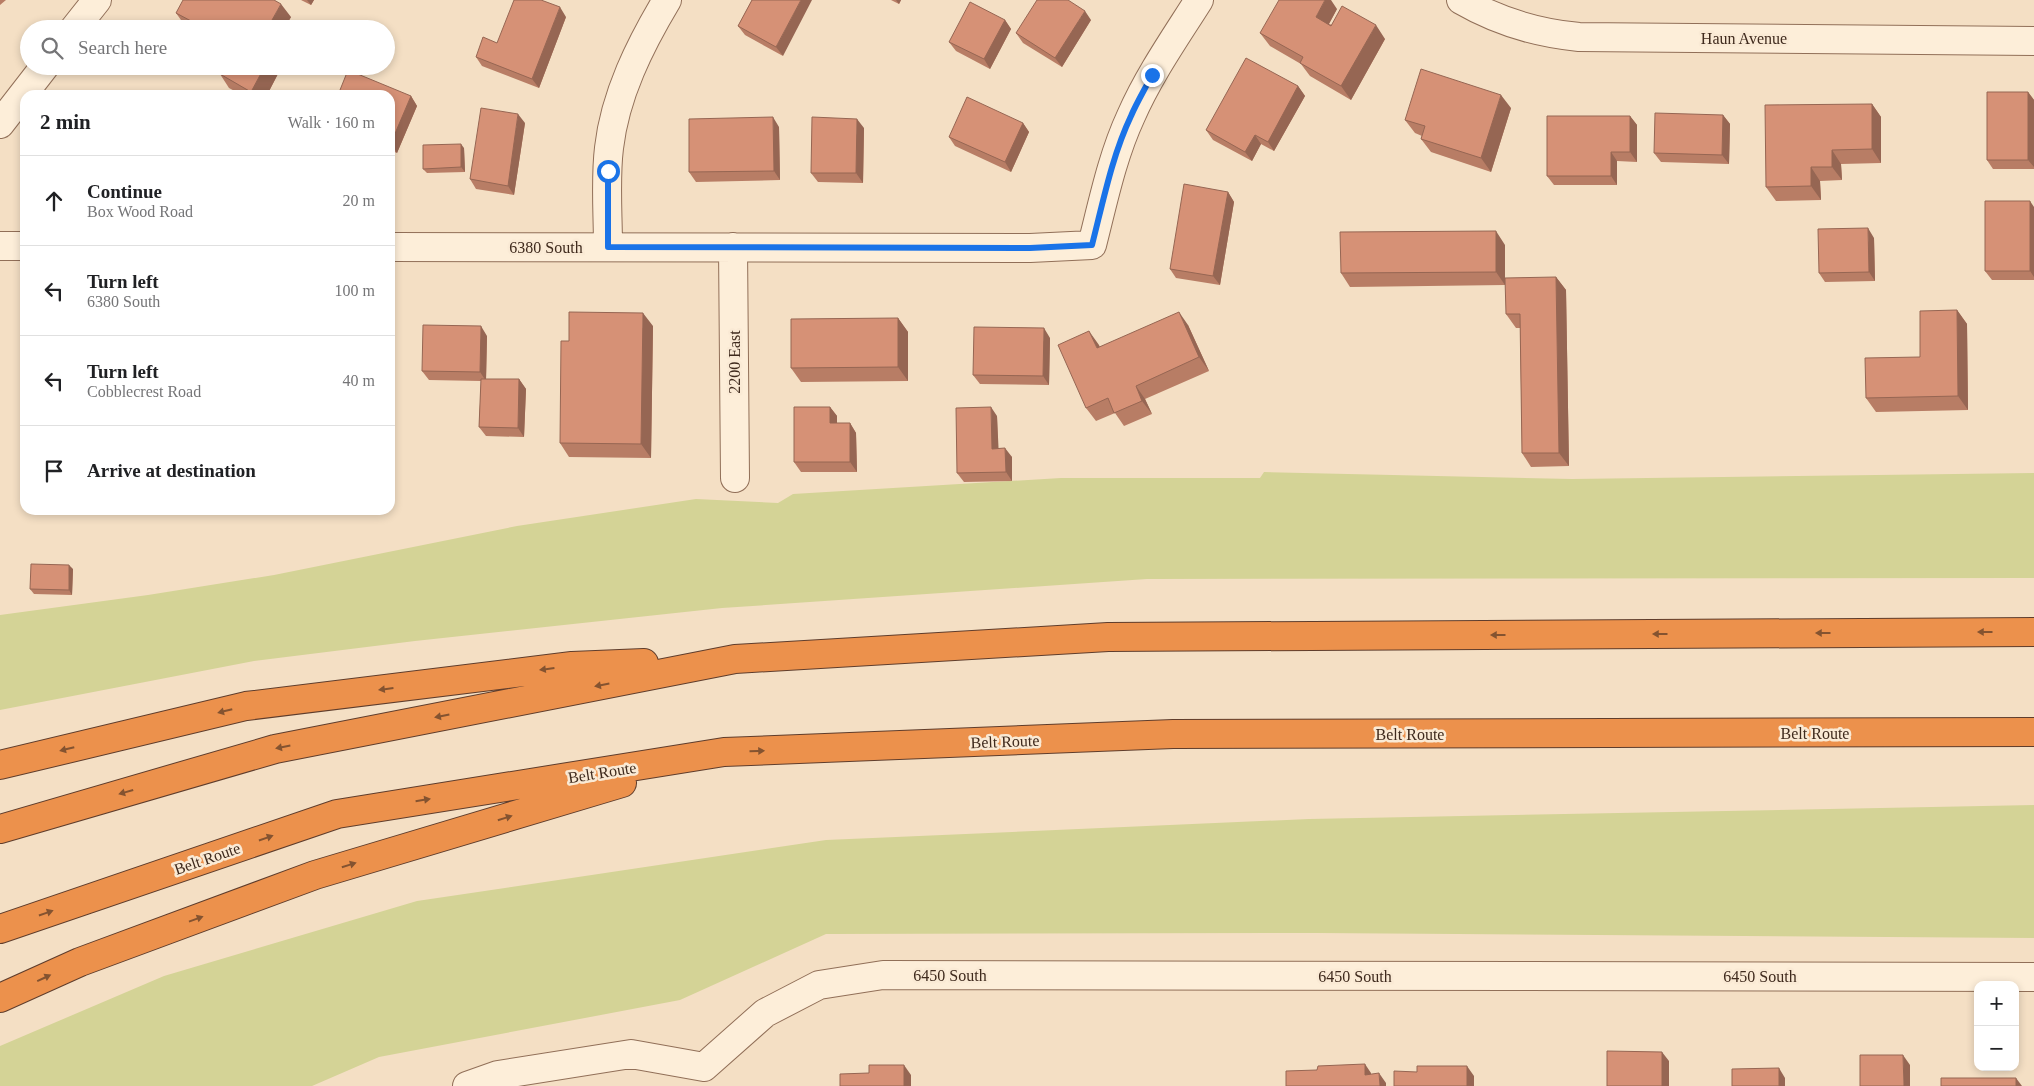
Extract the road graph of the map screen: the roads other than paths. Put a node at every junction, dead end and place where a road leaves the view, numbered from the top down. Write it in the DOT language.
graph roads {
  1 [pos="96,0"];
  2 [pos="667,0"];
  3 [pos="1199,0"];
  4 [pos="1461,0"];
  5 [pos="81,20"];
  6 [pos="2034,40"];
  7 [pos="38,75"];
  8 [pos="26,90"];
  9 [pos="20,98"];
  10 [pos="0,124"];
  11 [pos="0,246"];
  12 [pos="20,246"];
  13 [pos="395,247"];
  14 [pos="608,247"];
  15 [pos="733,247"];
  16 [pos="735,478"];
  17 [pos="2034,632"];
  18 [pos="735,658"];
  19 [pos="2034,732"];
  20 [pos="724,752"];
  21 [pos="0,765"];
  22 [pos="0,829"];
  23 [pos="0,929"];
  24 [pos="2034,977"];
  25 [pos="0,998"];
  26 [pos="467,1086"];
  1 -- 5 [label="street"];
  2 -- 14 [label="street"];
  3 -- 15 [label="street, 6380 South"];
  4 -- 6 [label="street, Haun Avenue"];
  7 -- 8 [label="street"];
  9 -- 10 [label="street"];
  11 -- 12 [label="street"];
  13 -- 14 [label="street, 6380 South"];
  14 -- 15 [label="street, 6380 South"];
  15 -- 16 [label="street, 2200 East"];
  17 -- 18 [label="highway, one-way"];
  18 -- 21 [label="highway, one-way"];
  18 -- 22 [label="highway, one-way"];
  20 -- 19 [label="highway, Belt Route, one-way"];
  23 -- 20 [label="highway, Belt Route, one-way"];
  25 -- 20 [label="highway, one-way"];
  24 -- 26 [label="street, 6450 South"];
}
